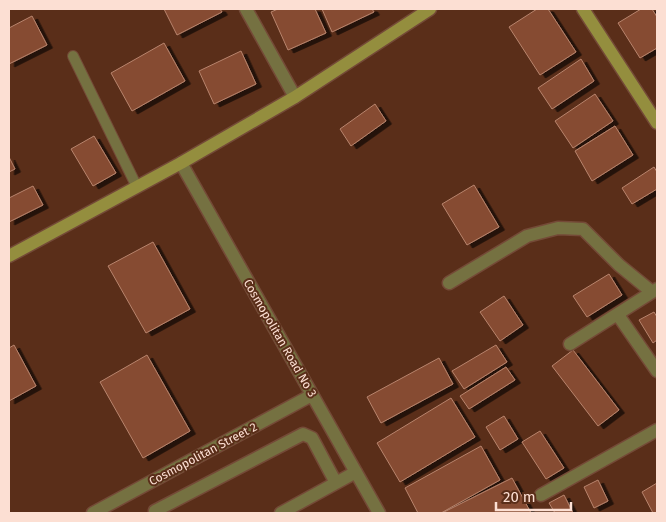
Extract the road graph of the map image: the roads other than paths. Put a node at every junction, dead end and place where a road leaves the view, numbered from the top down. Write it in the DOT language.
graph roads {
  1 [pos="246,9"];
  2 [pos="430,9"];
  3 [pos="583,9"];
  4 [pos="73,56"];
  5 [pos="295,97"];
  6 [pos="653,107"];
  7 [pos="657,123"];
  8 [pos="181,163"];
  9 [pos="137,186"];
  10 [pos="9,256"];
  11 [pos="449,283"];
  12 [pos="655,291"];
  13 [pos="618,315"];
  14 [pos="570,344"];
  15 [pos="657,371"];
  16 [pos="312,395"];
  17 [pos="657,430"];
  18 [pos="356,472"];
  19 [pos="336,483"];
  20 [pos="541,495"];
  21 [pos="93,513"];
  22 [pos="155,513"];
  23 [pos="281,513"];
  24 [pos="379,513"];
  1 -- 5 [label="street"];
  2 -- 5 [label="street"];
  3 -- 6 [label="street"];
  4 -- 9 [label="lane"];
  5 -- 8 [label="street"];
  6 -- 7 [label="street"];
  8 -- 9 [label="street"];
  8 -- 16 [label="street, Cosmopolitan Road No 3"];
  9 -- 10 [label="street"];
  11 -- 12 [label="street"];
  12 -- 13 [label="street"];
  13 -- 14 [label="street"];
  13 -- 15 [label="street"];
  16 -- 18 [label="street, Cosmopolitan Road No 3"];
  16 -- 21 [label="street, Cosmopolitan Street 2"];
  17 -- 20 [label="street"];
  18 -- 19 [label="street"];
  18 -- 24 [label="street, Cosmopolitan Road No 3"];
  19 -- 22 [label="street"];
  19 -- 23 [label="street"];
}
